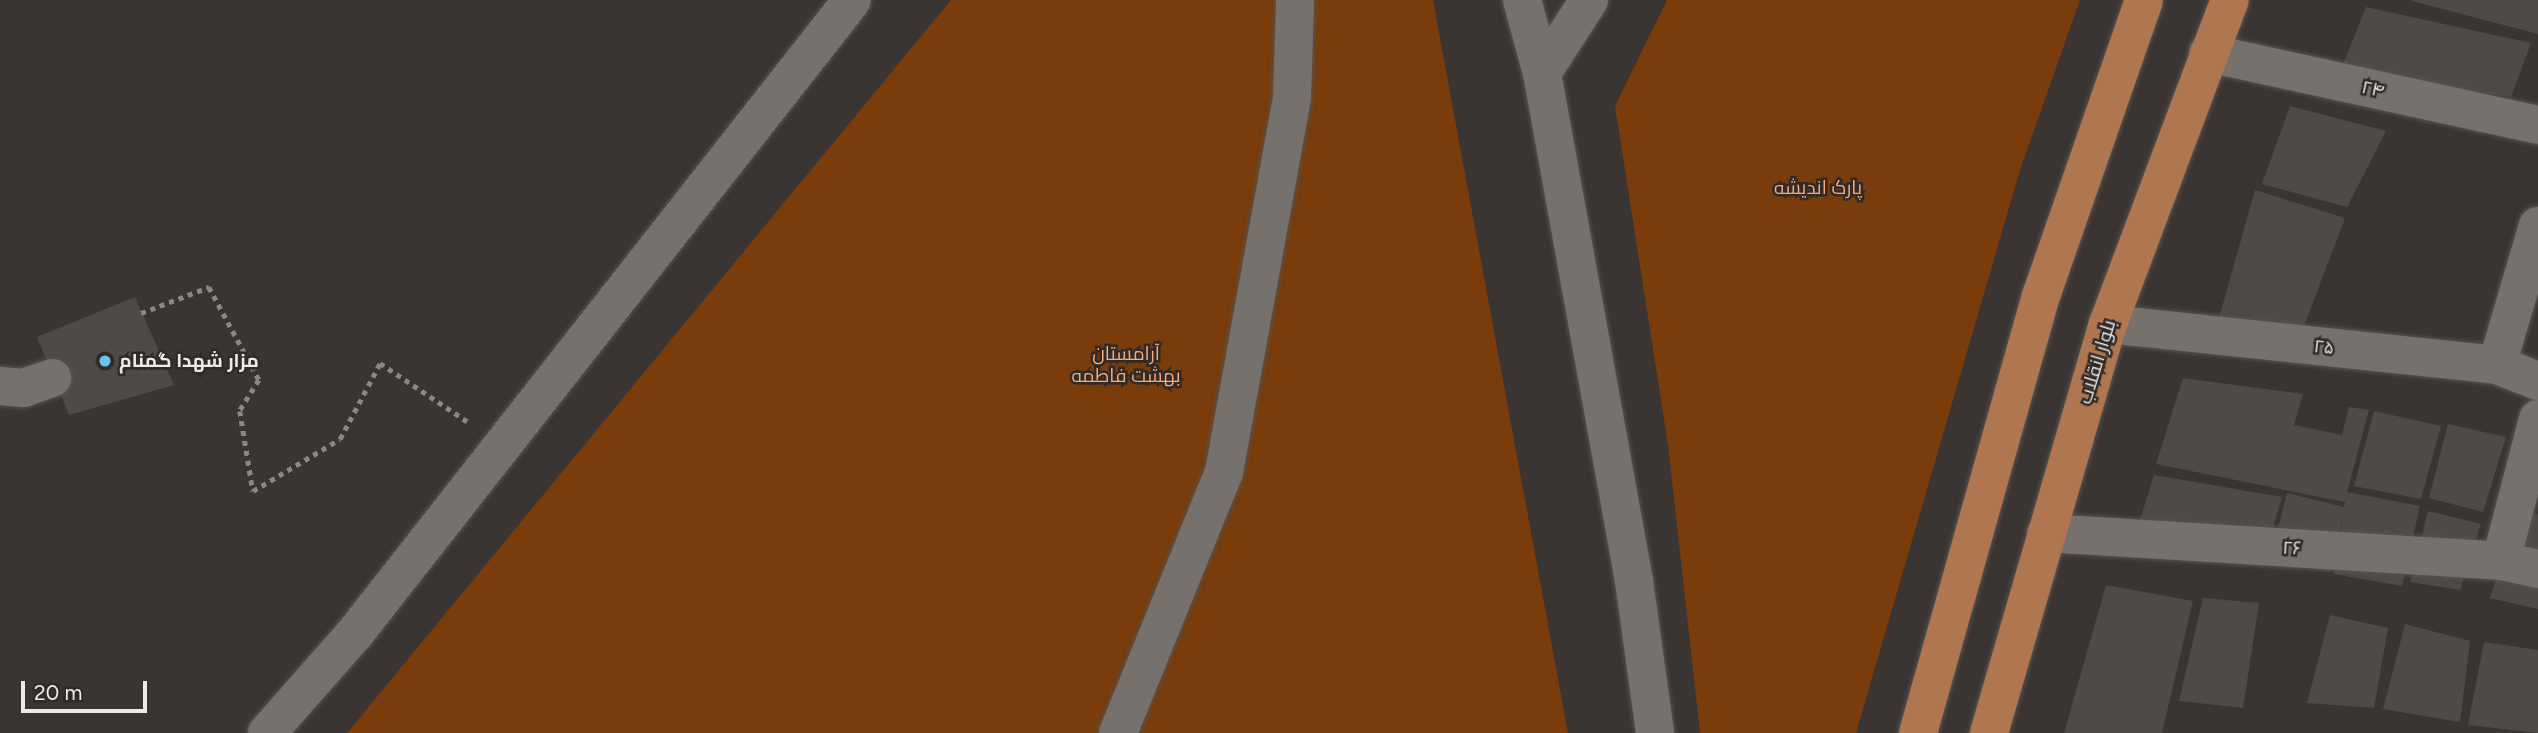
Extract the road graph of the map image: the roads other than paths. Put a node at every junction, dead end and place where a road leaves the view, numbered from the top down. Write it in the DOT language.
graph roads {
  1 [pos="852,0"];
  2 [pos="1295,0"];
  3 [pos="1522,0"];
  4 [pos="1589,0"];
  5 [pos="2144,0"];
  6 [pos="2230,0"];
  7 [pos="2208,53"];
  8 [pos="1542,73"];
  9 [pos="2538,125"];
  10 [pos="2538,226"];
  11 [pos="2108,324"];
  12 [pos="2497,365"];
  13 [pos="52,378"];
  14 [pos="2538,381"];
  15 [pos="0,386"];
  16 [pos="2538,419"];
  17 [pos="2046,533"];
  18 [pos="2501,561"];
  19 [pos="2538,569"];
  20 [pos="267,733"];
  21 [pos="1118,733"];
  22 [pos="1655,733"];
  23 [pos="1918,733"];
  24 [pos="1989,733"];
  1 -- 20 [label="street"];
  2 -- 21 [label="street"];
  3 -- 8 [label="street"];
  4 -- 8 [label="street"];
  5 -- 23 [label="main road"];
  6 -- 7 [label="main road, بلوار انقلاب"];
  7 -- 9 [label="street, ۲۴"];
  7 -- 11 [label="main road, بلوار انقلاب"];
  8 -- 22 [label="street"];
  10 -- 12 [label="street"];
  11 -- 12 [label="street, ۲۵"];
  11 -- 17 [label="main road, بلوار انقلاب"];
  12 -- 14 [label="street, ۲۵"];
  13 -- 15 [label="street"];
  16 -- 18 [label="street"];
  17 -- 18 [label="street, ۲۶"];
  17 -- 24 [label="main road, بلوار انقلاب"];
  18 -- 19 [label="street, ۲۶"];
}
